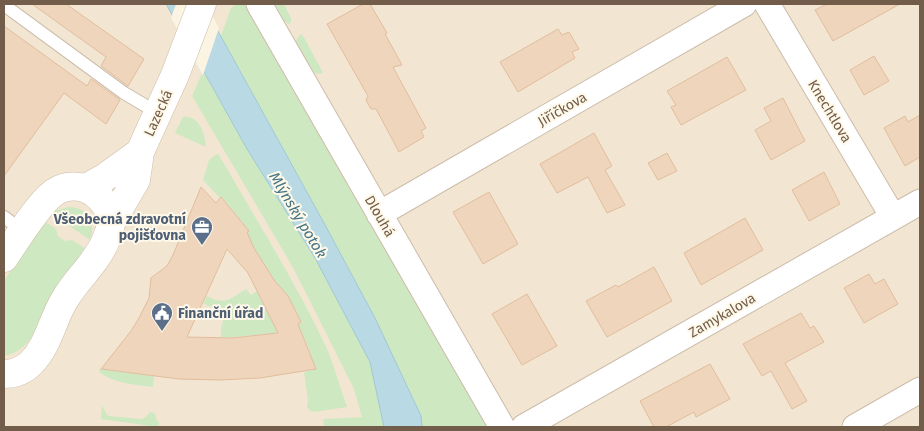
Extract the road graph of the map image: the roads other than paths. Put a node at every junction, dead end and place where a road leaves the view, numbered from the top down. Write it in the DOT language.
graph roads {
  1 [pos="202,4"];
  2 [pos="259,4"];
  3 [pos="744,4"];
  4 [pos="767,4"];
  5 [pos="4,5"];
  6 [pos="158,113"];
  7 [pos="140,152"];
  8 [pos="86,188"];
  9 [pos="920,202"];
  10 [pos="379,214"];
  11 [pos="893,217"];
  12 [pos="112,221"];
  13 [pos="13,224"];
  14 [pos="4,258"];
  15 [pos="9,380"];
  16 [pos="920,390"];
  17 [pos="502,427"];
  18 [pos="524,427"];
  19 [pos="856,427"];
  1 -- 6 [label="main road, Lazecká"];
  2 -- 10 [label="street, Dlouhá"];
  3 -- 10 [label="street, Jiříčkova"];
  4 -- 11 [label="street, Knechtlova"];
  5 -- 6 [label="lane"];
  6 -- 7 [label="main road, Lazecká"];
  7 -- 8 [label="main road"];
  7 -- 12 [label="main road, Lazecká"];
  8 -- 12 [label="main road"];
  8 -- 13 [label="main road"];
  9 -- 11 [label="street, Zamykalova"];
  10 -- 17 [label="street, Dlouhá"];
  11 -- 18 [label="street, Zamykalova"];
  12 -- 15 [label="main road, Lazecká"];
  13 -- 14 [label="main road"];
  16 -- 19 [label="street"];
}
